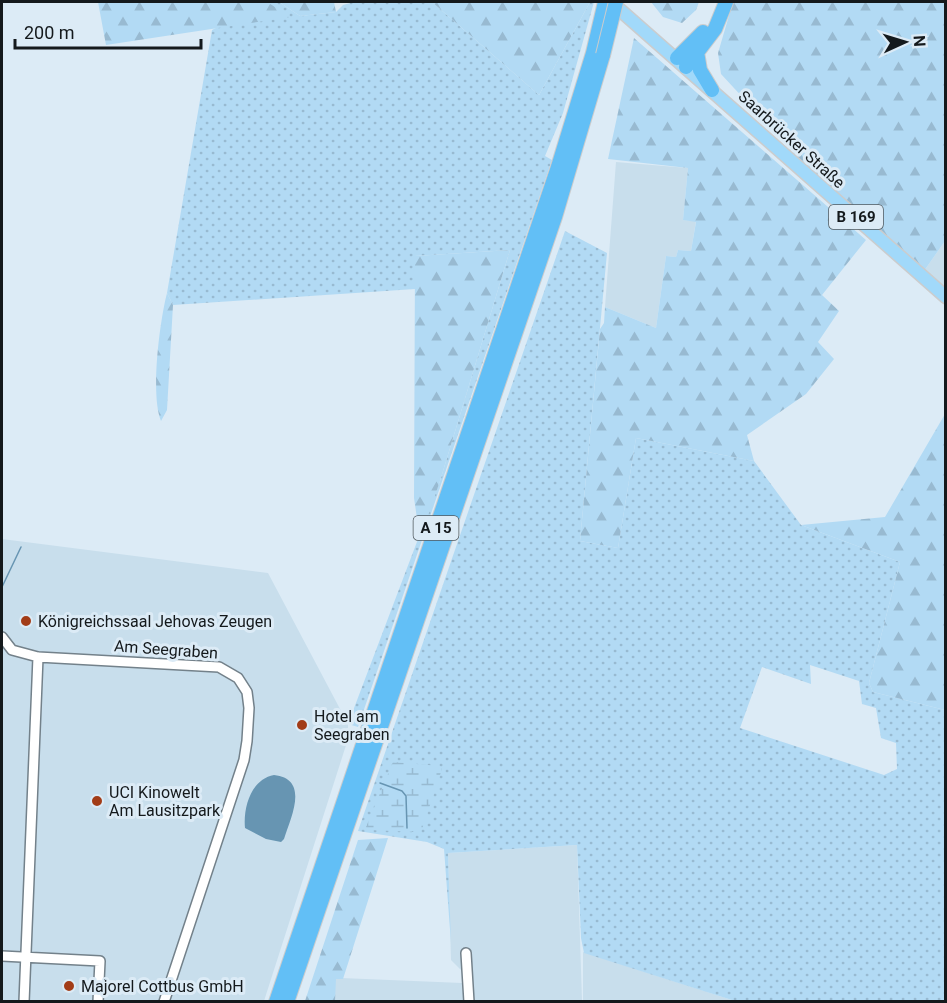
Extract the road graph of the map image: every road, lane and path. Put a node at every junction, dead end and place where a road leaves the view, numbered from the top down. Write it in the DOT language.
graph roads {
  1 [pos="718,2"];
  2 [pos="726,2"];
  3 [pos="612,3"];
  4 [pos="697,52"];
  5 [pos="598,54"];
  6 [pos="681,62"];
  7 [pos="712,90"];
  8 [pos="945,297"];
  9 [pos="2,637"];
  10 [pos="38,657"];
  11 [pos="466,953"];
  12 [pos="2,956"];
  13 [pos="26,957"];
  14 [pos="24,1002"];
  15 [pos="98,1002"];
  16 [pos="164,1002"];
  17 [pos="276,1002"];
  18 [pos="287,1002"];
  19 [pos="469,1002"];
  1 -- 6 [label="highway"];
  2 -- 4 [label="highway"];
  3 -- 5 [label="highway, A 15, bridge"];
  3 -- 6 [label="main road, Saarbrücker Straße / B 169"];
  4 -- 6 [label="highway"];
  4 -- 7 [label="highway"];
  5 -- 17 [label="highway, A 15"];
  5 -- 18 [label="highway, A 15"];
  6 -- 7 [label="main road, Saarbrücker Straße / B 169"];
  7 -- 8 [label="main road, Saarbrücker Straße / B 169"];
  9 -- 10 [label="street, Am Seegraben"];
  10 -- 13 [label="street"];
  10 -- 16 [label="street, Am Seegraben"];
  11 -- 19 [label="street"];
  12 -- 13 [label="street"];
  13 -- 14 [label="street"];
  13 -- 15 [label="street"];
}
